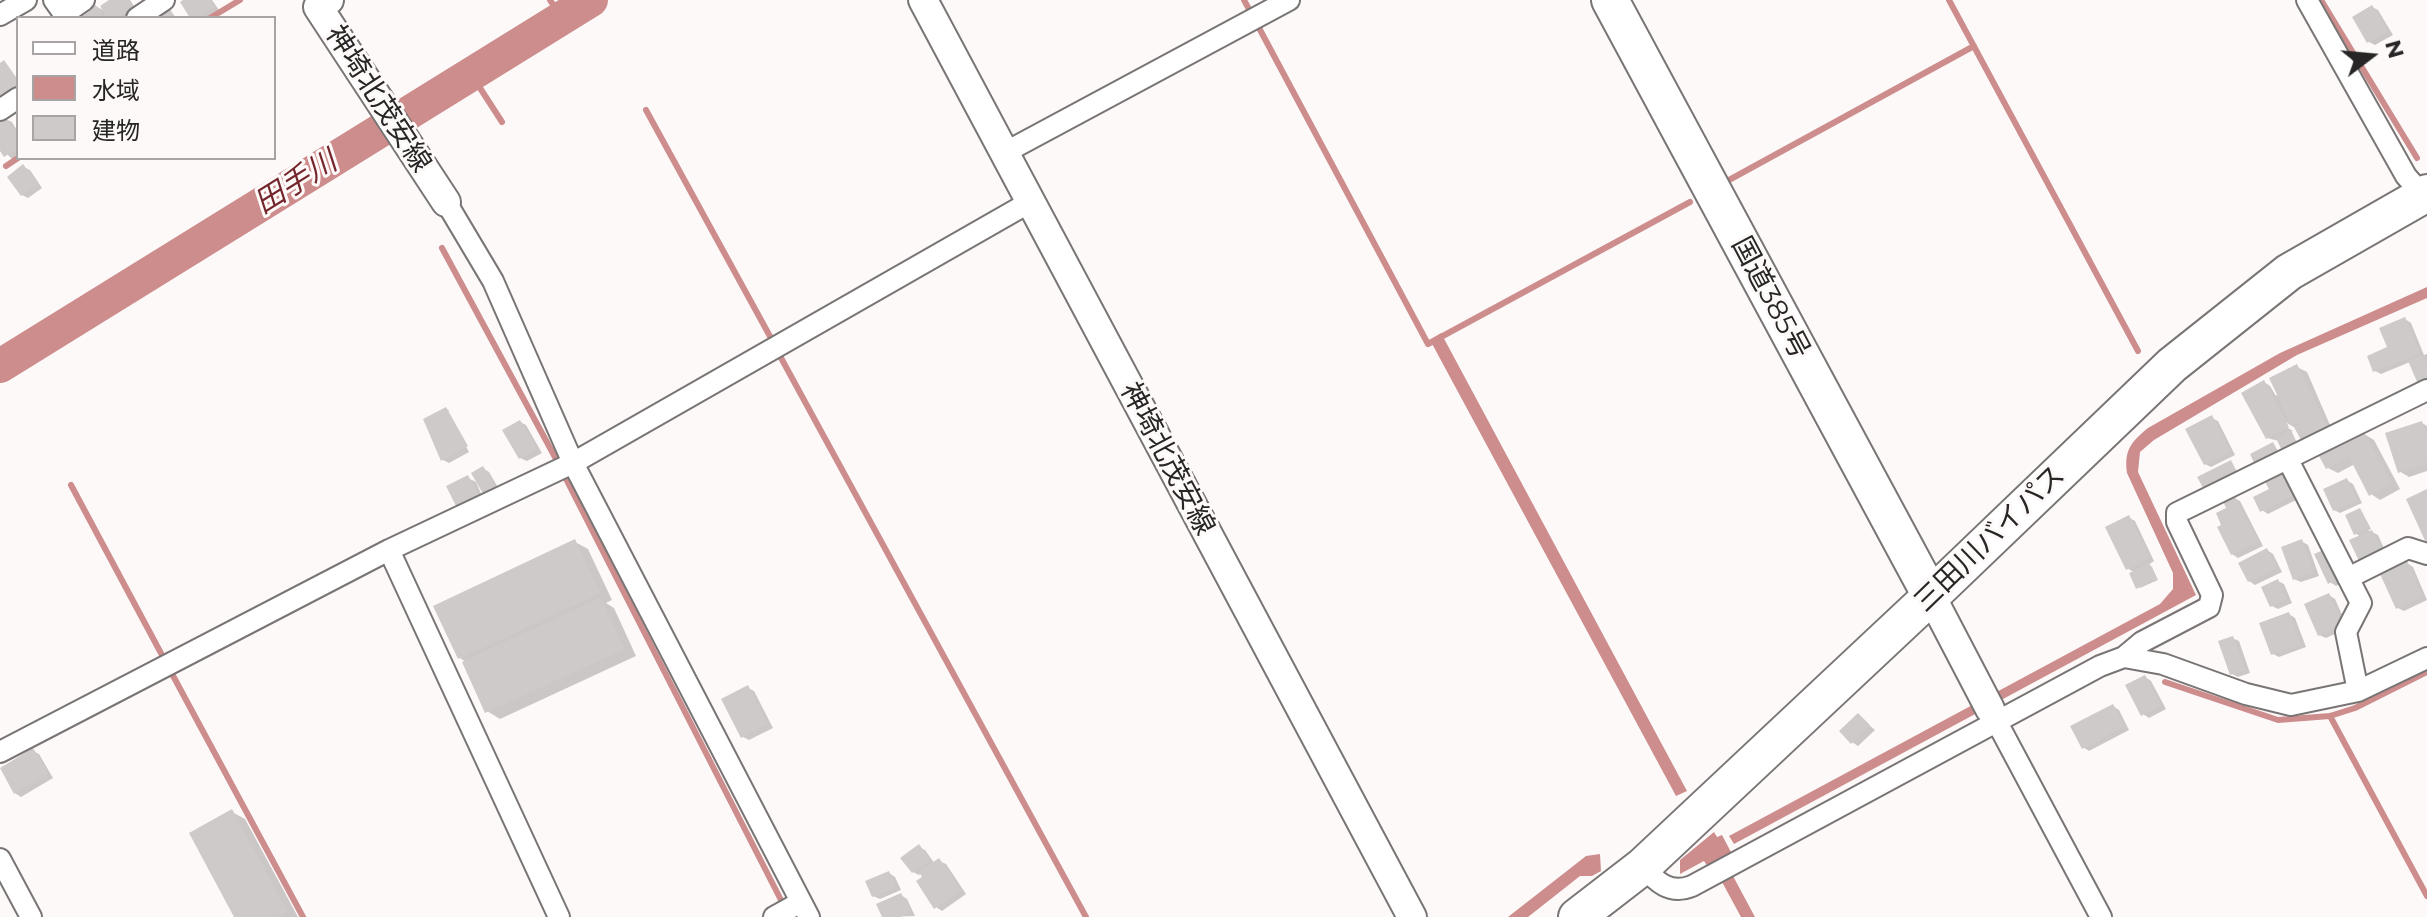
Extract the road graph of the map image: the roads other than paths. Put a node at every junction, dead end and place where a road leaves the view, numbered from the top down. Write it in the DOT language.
graph roads {
  1 [pos="26,0"];
  2 [pos="84,0"];
  3 [pos="164,0"];
  4 [pos="923,0"];
  5 [pos="1289,0"];
  6 [pos="1610,0"];
  7 [pos="2307,0"];
  8 [pos="323,3"];
  9 [pos="61,11"];
  10 [pos="0,15"];
  11 [pos="140,16"];
  12 [pos="1004,153"];
  13 [pos="2426,196"];
  14 [pos="442,197"];
  15 [pos="1030,202"];
  16 [pos="2427,390"];
  17 [pos="2288,460"];
  18 [pos="573,463"];
  19 [pos="389,550"];
  20 [pos="2427,554"];
  21 [pos="2348,578"];
  22 [pos="1931,596"];
  23 [pos="2124,657"];
  24 [pos="2427,658"];
  25 [pos="2358,691"];
  26 [pos="1990,709"];
  27 [pos="0,752"];
  28 [pos="0,859"];
  29 [pos="1643,866"];
  30 [pos="805,910"];
  31 [pos="31,917"];
  32 [pos="559,917"];
  33 [pos="774,917"];
  34 [pos="1412,917"];
  35 [pos="1577,917"];
  36 [pos="2101,917"];
  1 -- 10 [label="street"];
  2 -- 9 [label="street"];
  3 -- 11 [label="street"];
  4 -- 12 [label="main road, 神埼北茂安線"];
  5 -- 12 [label="street"];
  6 -- 22 [label="highway, 国道385号"];
  7 -- 13 [label="street"];
  8 -- 14 [label="main road, 神埼北茂安線"];
  12 -- 15 [label="main road, 神埼北茂安線"];
  13 -- 22 [label="highway, 三田川バイパス"];
  14 -- 18 [label="street"];
  15 -- 18 [label="street"];
  15 -- 34 [label="main road, 神埼北茂安線"];
  16 -- 17 [label="street"];
  17 -- 21 [label="street"];
  17 -- 23 [label="street"];
  18 -- 19 [label="street"];
  18 -- 30 [label="street"];
  19 -- 27 [label="street"];
  19 -- 32 [label="street"];
  20 -- 21 [label="street"];
  21 -- 25 [label="street"];
  22 -- 26 [label="main road"];
  22 -- 29 [label="highway, 三田川バイパス"];
  23 -- 25 [label="street"];
  23 -- 26 [label="street"];
  24 -- 25 [label="street"];
  26 -- 29 [label="street"];
  26 -- 36 [label="street"];
  28 -- 31 [label="street"];
  29 -- 35 [label="highway, 三田川バイパス"];
  30 -- 33 [label="street"];
}
